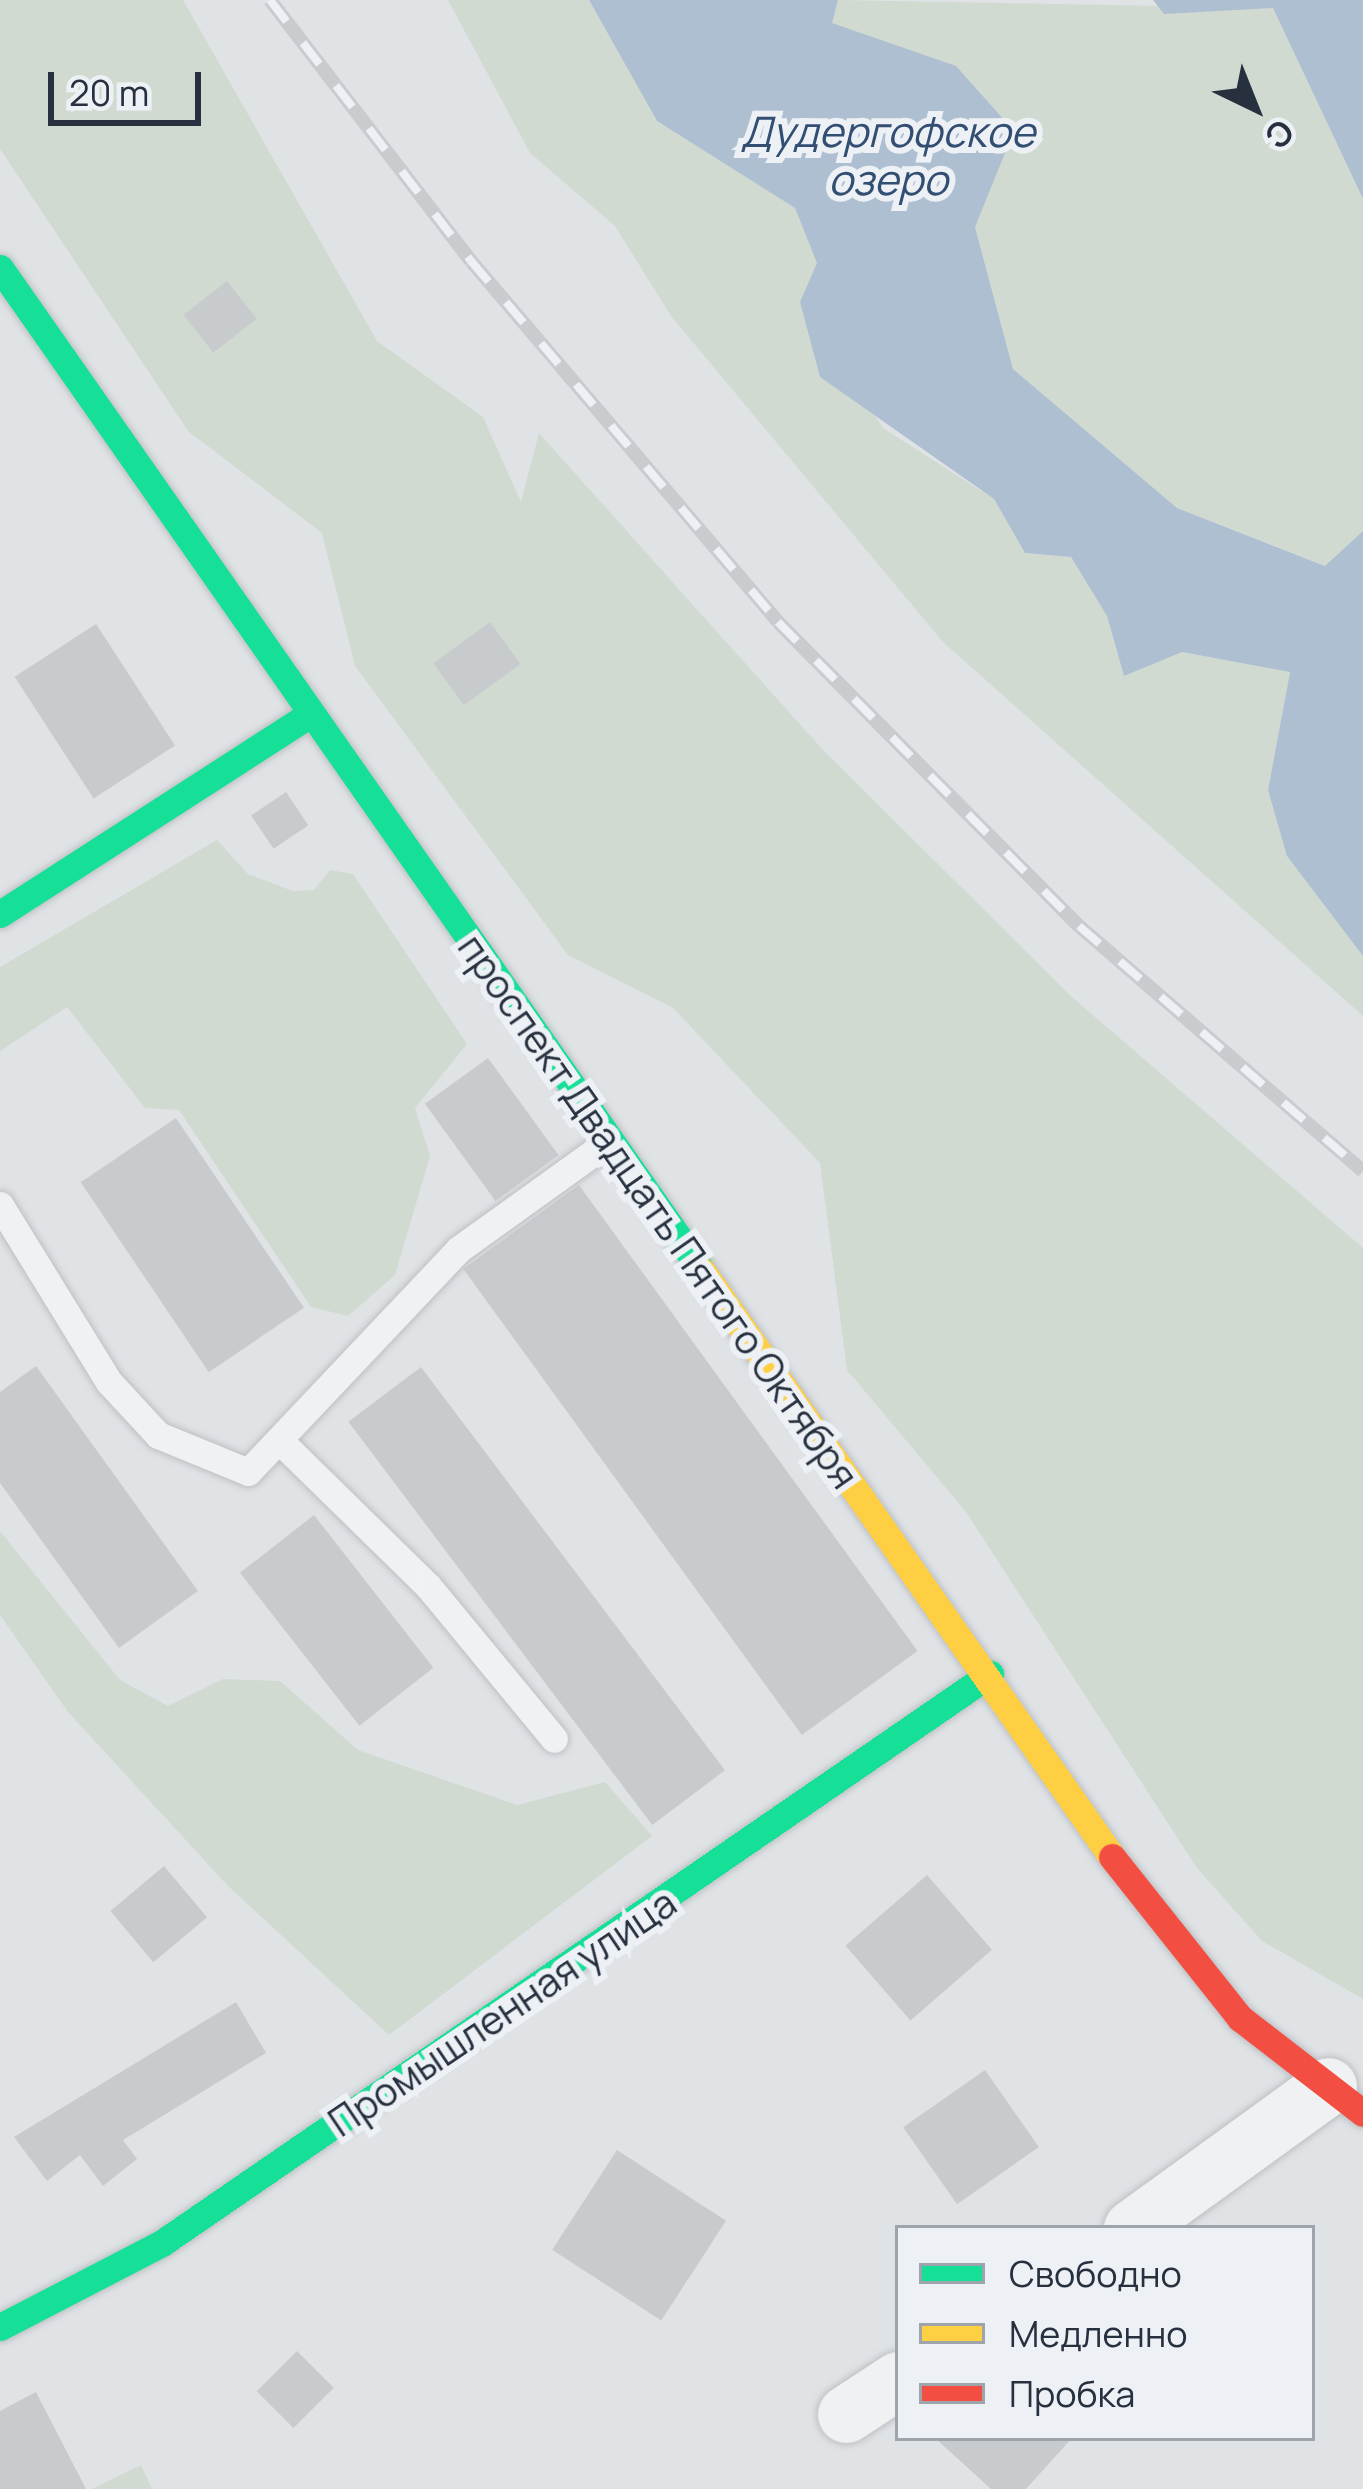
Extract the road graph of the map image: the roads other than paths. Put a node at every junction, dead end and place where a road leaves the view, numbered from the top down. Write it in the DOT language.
graph roads {
  1 [pos="0,268"];
  2 [pos="310,714"];
  3 [pos="0,914"];
  4 [pos="608,1142"];
  5 [pos="0,1205"];
  6 [pos="283,1444"];
  7 [pos="990,1674"];
  8 [pos="554,1739"];
  9 [pos="1346,2099"];
  10 [pos="1137,2225"];
  11 [pos="0,2326"];
  12 [pos="895,2382"];
  13 [pos="846,2414"];
  1 -- 2 [label="street, проспект Двадцать Пятого Октября"];
  2 -- 3 [label="street"];
  2 -- 4 [label="street, проспект Двадцать Пятого Октября"];
  4 -- 6 [label="lane"];
  4 -- 7 [label="street, проспект Двадцать Пятого Октября"];
  5 -- 6 [label="lane"];
  6 -- 8 [label="lane"];
  7 -- 9 [label="street, проспект Двадцать Пятого Октября"];
  7 -- 11 [label="street, Промышленная улица"];
  9 -- 10 [label="street"];
  12 -- 13 [label="street"];
}
